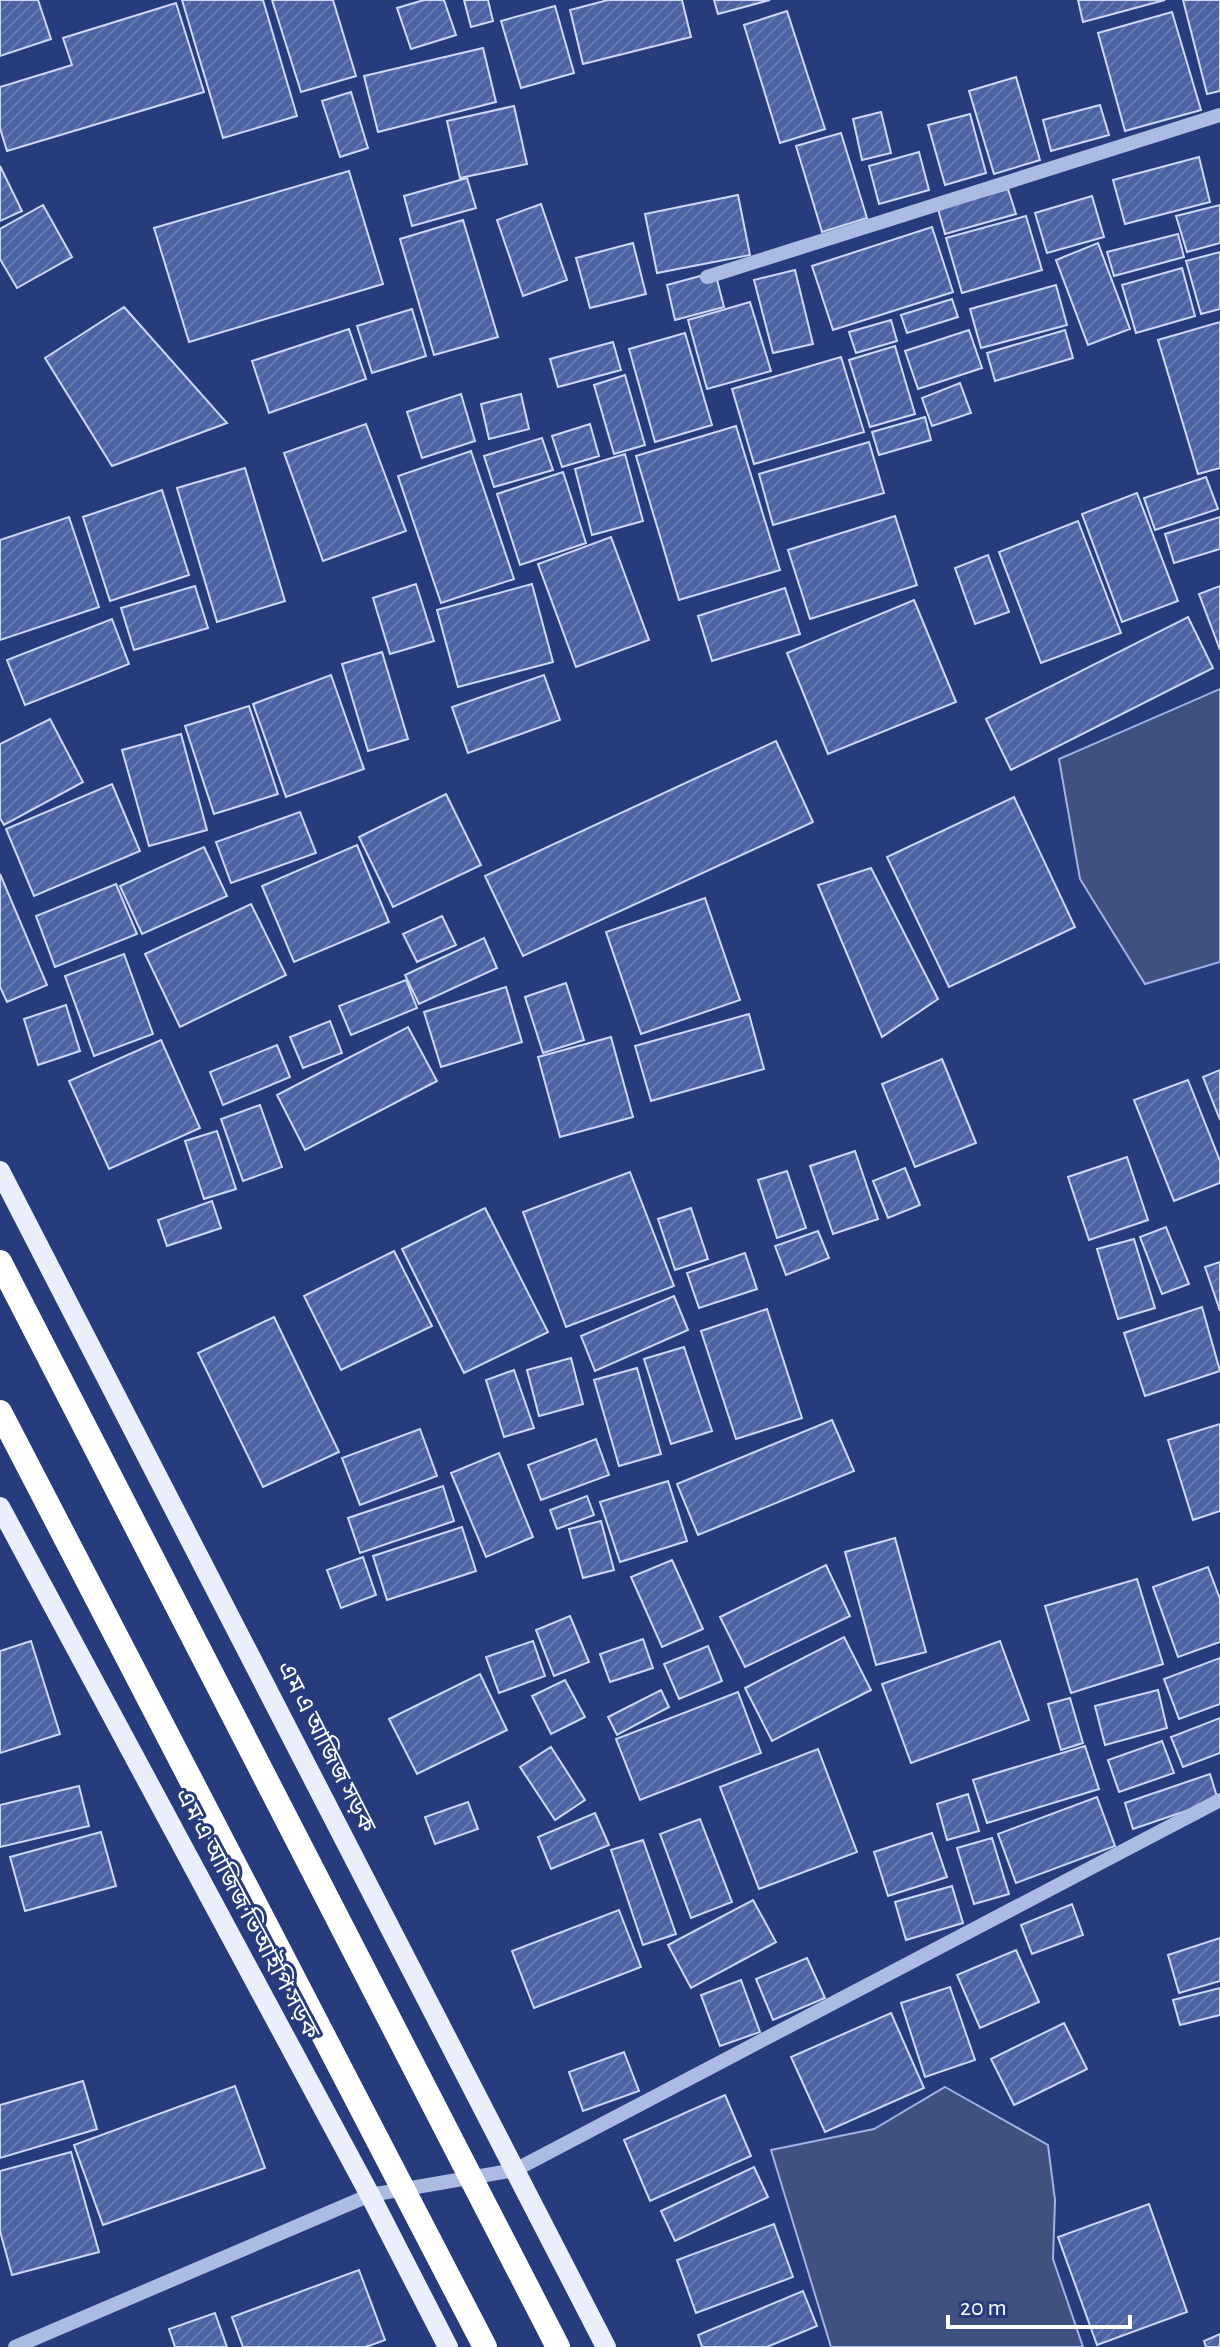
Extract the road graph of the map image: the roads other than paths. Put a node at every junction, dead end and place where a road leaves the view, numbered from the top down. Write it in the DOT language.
graph roads {
  1 [pos="1220,115"];
  2 [pos="707,277"];
  3 [pos="0,1171"];
  4 [pos="0,1262"];
  5 [pos="0,1412"];
  6 [pos="0,1507"];
  7 [pos="1220,1800"];
  8 [pos="515,2170"];
  9 [pos="370,2195"];
  10 [pos="15,2347"];
  11 [pos="448,2347"];
  12 [pos="485,2347"];
  13 [pos="558,2347"];
  14 [pos="606,2347"];
  1 -- 2 [label="street"];
  3 -- 8 [label="main road, এম এ আজিজ সড়ক"];
  4 -- 13 [label="highway, bridge"];
  5 -- 12 [label="highway, bridge"];
  6 -- 9 [label="main road, এম এ আজিজ ভিআইপি সড়ক"];
  7 -- 8 [label="street"];
  8 -- 9 [label="street"];
  8 -- 14 [label="main road, এম এ আজিজ সড়ক"];
  9 -- 10 [label="street"];
  9 -- 11 [label="main road, এম এ আজিজ ভিআইপি সড়ক"];
}
